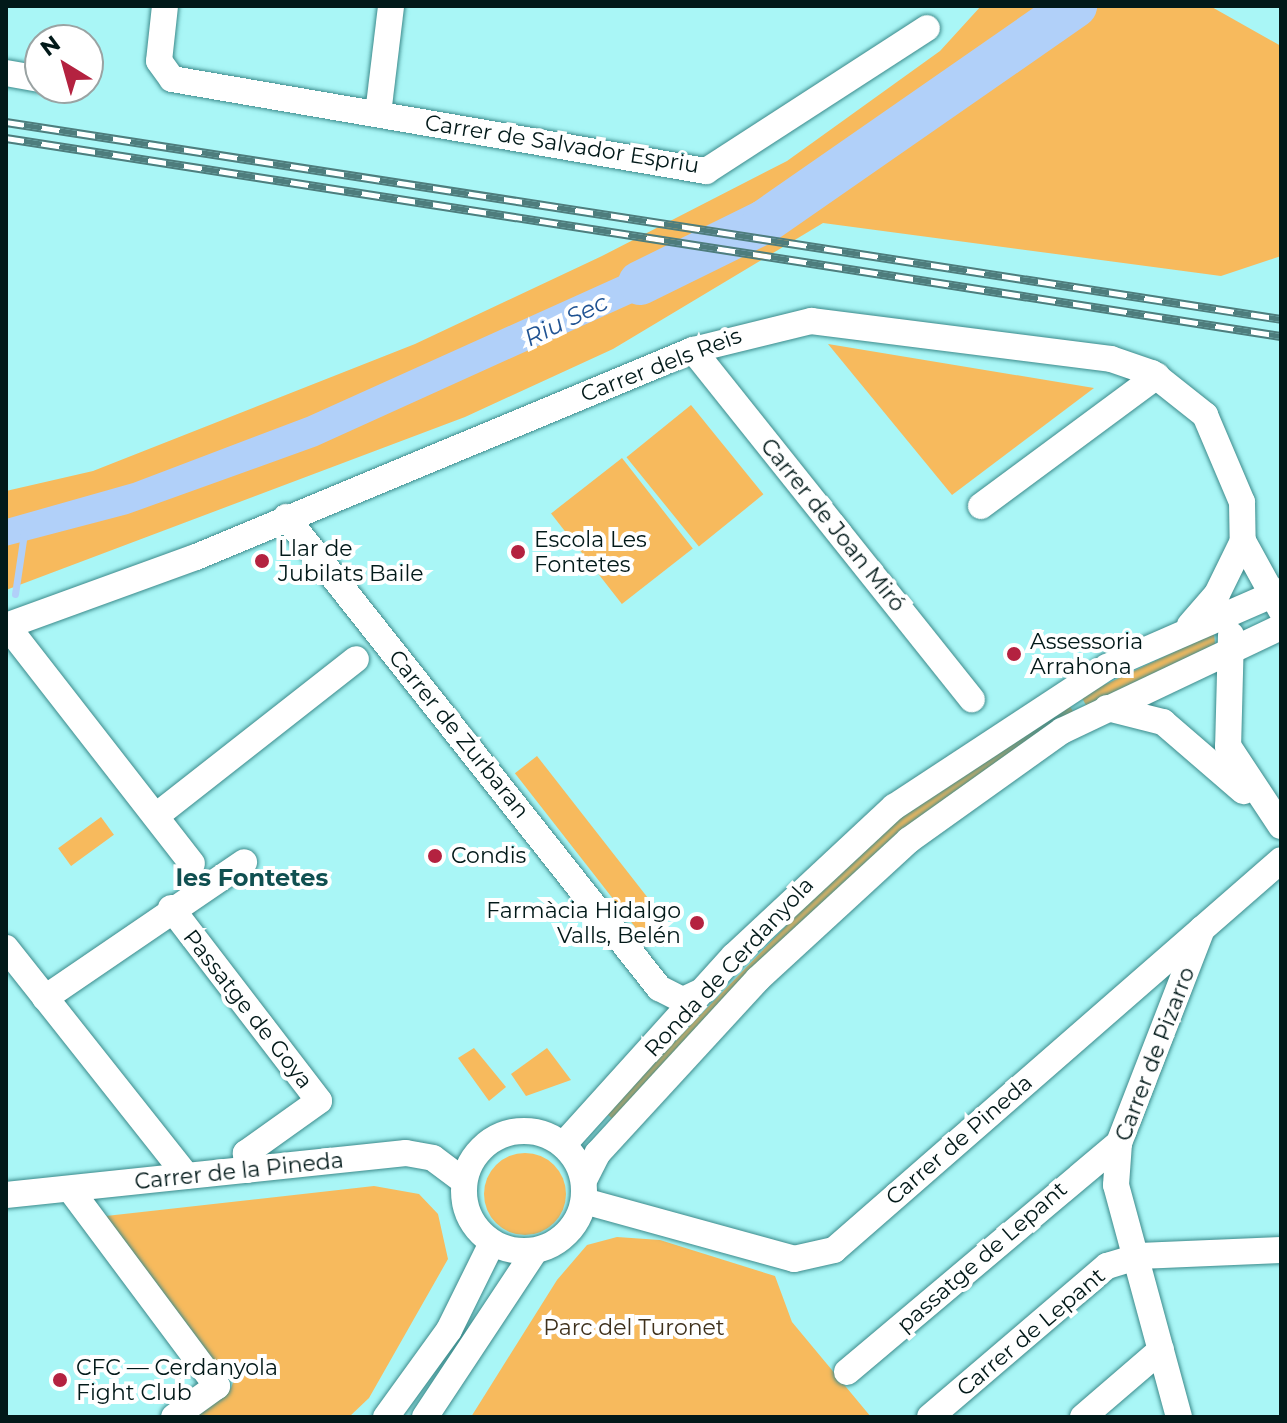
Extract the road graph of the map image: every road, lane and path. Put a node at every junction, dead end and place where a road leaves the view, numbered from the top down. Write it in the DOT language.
graph roads {
  1 [pos="165,6"];
  2 [pos="391,6"];
  3 [pos="927,28"];
  4 [pos="378,114"];
  5 [pos="693,350"];
  6 [pos="1157,376"];
  7 [pos="981,506"];
  8 [pos="286,517"];
  9 [pos="1243,541"];
  10 [pos="1277,598"];
  11 [pos="1195,625"];
  12 [pos="7,626"];
  13 [pos="1281,627"];
  14 [pos="1233,646"];
  15 [pos="356,659"];
  16 [pos="972,699"];
  17 [pos="1107,708"];
  18 [pos="156,816"];
  19 [pos="1281,828"];
  20 [pos="1281,860"];
  21 [pos="244,862"];
  22 [pos="192,864"];
  23 [pos="171,908"];
  24 [pos="1204,925"];
  25 [pos="6,948"];
  26 [pos="704,990"];
  27 [pos="45,998"];
  28 [pos="1119,1143"];
  29 [pos="563,1145"];
  30 [pos="247,1170"];
  31 [pos="187,1176"];
  32 [pos="464,1181"];
  33 [pos="7,1189"];
  34 [pos="70,1189"];
  35 [pos="584,1190"];
  36 [pos="492,1243"];
  37 [pos="1281,1250"];
  38 [pos="535,1251"];
  39 [pos="1139,1256"];
  40 [pos="1161,1350"];
  41 [pos="847,1372"];
  42 [pos="174,1417"];
  43 [pos="386,1417"];
  44 [pos="425,1417"];
  45 [pos="930,1417"];
  46 [pos="1083,1417"];
  47 [pos="1179,1417"];
  1 -- 4 [label="street, Carrer de Salvador Espriu"];
  2 -- 4 [label="street"];
  3 -- 4 [label="street, Carrer de Salvador Espriu"];
  5 -- 6 [label="street, Carrer dels Reis"];
  5 -- 8 [label="street, Carrer dels Reis"];
  5 -- 16 [label="street, Carrer de Joan Miró"];
  6 -- 7 [label="street"];
  6 -- 9 [label="street, Carrer dels Reis"];
  8 -- 12 [label="street, Carrer dels Reis"];
  8 -- 26 [label="street, Carrer de Zurbaran"];
  9 -- 10 [label="street, Carrer dels Reis"];
  9 -- 11 [label="street, Carrer dels Reis"];
  10 -- 11 [label="street, Ronda de Cerdanyola"];
  11 -- 14 [label="street"];
  11 -- 26 [label="street, Ronda de Cerdanyola"];
  12 -- 18 [label="street"];
  13 -- 14 [label="street, Ronda de Cerdanyola"];
  14 -- 17 [label="street, Ronda de Cerdanyola"];
  14 -- 19 [label="street"];
  15 -- 18 [label="street"];
  17 -- 19 [label="street"];
  17 -- 35 [label="street, Ronda de Cerdanyola"];
  18 -- 22 [label="street"];
  20 -- 24 [label="street, Carrer de Pineda"];
  21 -- 23 [label="street"];
  23 -- 27 [label="street"];
  23 -- 30 [label="street, Passatge de Goya"];
  24 -- 28 [label="street, Carrer de Pizarro"];
  24 -- 35 [label="street, Carrer de Pineda"];
  25 -- 27 [label="street"];
  26 -- 29 [label="street, Ronda de Cerdanyola"];
  27 -- 31 [label="street"];
  28 -- 39 [label="street, Carrer de Pizarro"];
  28 -- 41 [label="street, passatge de Lepant"];
  29 -- 32 [label="street"];
  29 -- 35 [label="street"];
  30 -- 31 [label="street, Carrer de la Pineda"];
  30 -- 32 [label="street, Carrer de la Pineda"];
  31 -- 34 [label="street, Carrer de la Pineda"];
  32 -- 36 [label="street"];
  33 -- 34 [label="street, Carrer de la Pineda"];
  34 -- 42 [label="street"];
  35 -- 38 [label="street"];
  36 -- 38 [label="street"];
  36 -- 43 [label="street"];
  37 -- 39 [label="street, Carrer de Lepant"];
  38 -- 44 [label="street"];
  39 -- 40 [label="street, Carrer de Pizarro"];
  39 -- 45 [label="street, Carrer de Lepant"];
  40 -- 46 [label="street"];
  40 -- 47 [label="street, Carrer de Pizarro"];
}
